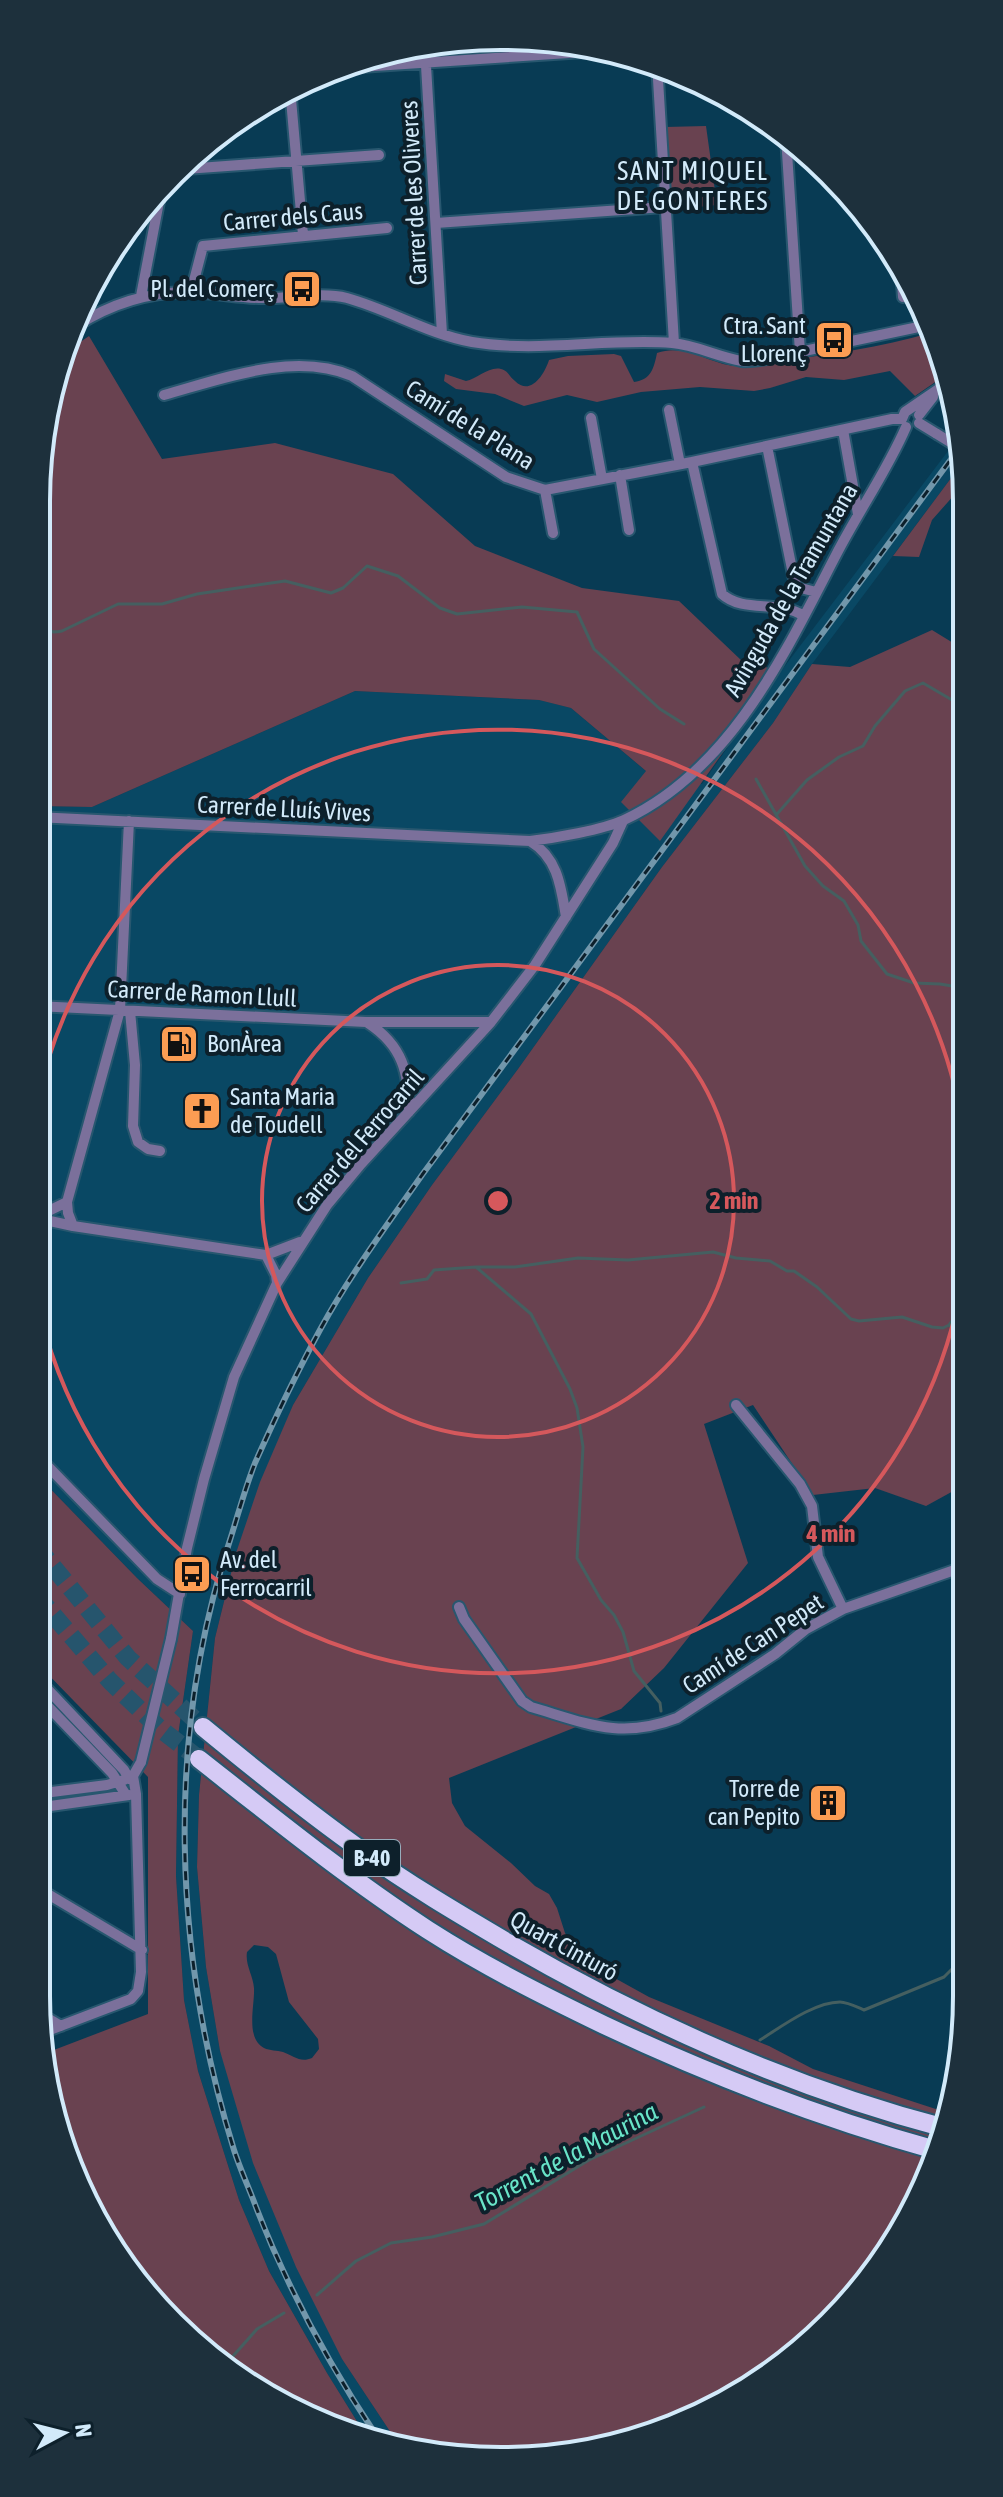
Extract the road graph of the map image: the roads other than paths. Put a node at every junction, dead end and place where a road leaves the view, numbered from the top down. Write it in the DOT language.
graph roads {
  1 [pos="557,54"];
  2 [pos="426,57"];
  3 [pos="426,62"];
  4 [pos="385,65"];
  5 [pos="658,78"];
  6 [pos="291,102"];
  7 [pos="787,152"];
  8 [pos="379,155"];
  9 [pos="296,161"];
  10 [pos="197,168"];
  11 [pos="664,207"];
  12 [pos="158,209"];
  13 [pos="436,223"];
  14 [pos="387,228"];
  15 [pos="303,235"];
  16 [pos="191,292"];
  17 [pos="141,296"];
  18 [pos="90,318"];
  19 [pos="918,327"];
  20 [pos="442,334"];
  21 [pos="674,343"];
  22 [pos="800,352"];
  23 [pos="939,390"];
  24 [pos="164,395"];
  25 [pos="669,410"];
  26 [pos="916,416"];
  27 [pos="591,418"];
  28 [pos="904,423"];
  29 [pos="843,430"];
  30 [pos="949,441"];
  31 [pos="767,446"];
  32 [pos="692,462"];
  33 [pos="680,464"];
  34 [pos="620,475"];
  35 [pos="852,478"];
  36 [pos="602,479"];
  37 [pos="878,480"];
  38 [pos="545,490"];
  39 [pos="858,514"];
  40 [pos="629,530"];
  41 [pos="553,533"];
  42 [pos="797,587"];
  43 [pos="816,592"];
  44 [pos="791,608"];
  45 [pos="804,616"];
  46 [pos="50,818"];
  47 [pos="129,821"];
  48 [pos="623,821"];
  49 [pos="530,841"];
  50 [pos="566,917"];
  51 [pos="50,1007"];
  52 [pos="125,1010"];
  53 [pos="366,1022"];
  54 [pos="491,1022"];
  55 [pos="461,1023"];
  56 [pos="472,1043"];
  57 [pos="409,1112"];
  58 [pos="160,1151"];
  59 [pos="67,1202"];
  60 [pos="50,1211"];
  61 [pos="50,1221"];
  62 [pos="73,1226"];
  63 [pos="302,1241"];
  64 [pos="266,1255"];
  65 [pos="277,1283"];
  66 [pos="736,1405"];
  67 [pos="50,1468"];
  68 [pos="953,1571"];
  69 [pos="180,1594"];
  70 [pos="459,1607"];
  71 [pos="843,1609"];
  72 [pos="50,1692"];
  73 [pos="50,1707"];
  74 [pos="203,1727"];
  75 [pos="199,1759"];
  76 [pos="127,1779"];
  77 [pos="50,1792"];
  78 [pos="133,1797"];
  79 [pos="50,1806"];
  80 [pos="50,1895"];
  81 [pos="142,1950"];
  82 [pos="51,2020"];
  83 [pos="61,2026"];
  84 [pos="51,2030"];
  85 [pos="934,2125"];
  86 [pos="927,2147"];
  1 -- 3 [label="street"];
  2 -- 3 [label="street, Carrer de les Oliveres"];
  3 -- 4 [label="street"];
  3 -- 13 [label="street, Carrer de les Oliveres"];
  5 -- 11 [label="street"];
  6 -- 9 [label="street"];
  7 -- 22 [label="street"];
  8 -- 9 [label="street"];
  9 -- 10 [label="street"];
  9 -- 15 [label="street"];
  11 -- 13 [label="street"];
  11 -- 21 [label="street"];
  12 -- 17 [label="street"];
  13 -- 20 [label="street, Carrer de les Oliveres"];
  14 -- 15 [label="street, Carrer dels Caus"];
  15 -- 16 [label="street, Carrer dels Caus"];
  16 -- 17 [label="street"];
  16 -- 20 [label="street"];
  17 -- 18 [label="street"];
  19 -- 22 [label="street"];
  20 -- 21 [label="street"];
  21 -- 22 [label="street"];
  23 -- 26 [label="street"];
  24 -- 38 [label="street, Camí de la Plana"];
  25 -- 33 [label="street"];
  26 -- 28 [label="street, Camí de la Plana"];
  26 -- 28 [label="street, Avinguda de la Tramuntana"];
  26 -- 30 [label="street, bridge"];
  27 -- 36 [label="street"];
  28 -- 29 [label="street, Camí de la Plana"];
  28 -- 37 [label="street, Avinguda de la Tramuntana"];
  29 -- 31 [label="street, Camí de la Plana"];
  29 -- 35 [label="street"];
  31 -- 32 [label="street, Camí de la Plana"];
  31 -- 42 [label="street"];
  32 -- 33 [label="street, Camí de la Plana"];
  32 -- 44 [label="street"];
  33 -- 34 [label="street, Camí de la Plana"];
  34 -- 36 [label="street, Camí de la Plana"];
  34 -- 40 [label="street"];
  35 -- 37 [label="street"];
  35 -- 39 [label="street"];
  36 -- 38 [label="street, Camí de la Plana"];
  37 -- 39 [label="street, Avinguda de la Tramuntana"];
  38 -- 41 [label="street"];
  39 -- 43 [label="street, Avinguda de la Tramuntana"];
  42 -- 43 [label="street"];
  42 -- 44 [label="street"];
  43 -- 45 [label="street, Avinguda de la Tramuntana"];
  44 -- 45 [label="street"];
  45 -- 48 [label="street, Avinguda de la Tramuntana"];
  46 -- 47 [label="street, Carrer de Lluís Vives"];
  47 -- 49 [label="street, Carrer de Lluís Vives"];
  47 -- 52 [label="street"];
  48 -- 49 [label="street, Carrer de Lluís Vives"];
  48 -- 50 [label="street, Carrer del Ferrocarril"];
  49 -- 50 [label="street"];
  50 -- 54 [label="street, Carrer del Ferrocarril"];
  51 -- 52 [label="street, Carrer de Ramon Llull"];
  52 -- 53 [label="street, Carrer de Ramon Llull"];
  52 -- 58 [label="street"];
  52 -- 59 [label="street"];
  53 -- 55 [label="street, Carrer de Ramon Llull"];
  53 -- 57 [label="street"];
  54 -- 55 [label="street, Carrer de Ramon Llull"];
  54 -- 56 [label="street, Carrer del Ferrocarril"];
  55 -- 56 [label="street"];
  56 -- 57 [label="street, Carrer del Ferrocarril"];
  57 -- 63 [label="street, Carrer del Ferrocarril"];
  59 -- 60 [label="street"];
  59 -- 62 [label="street"];
  61 -- 62 [label="street"];
  62 -- 64 [label="street"];
  63 -- 64 [label="street"];
  63 -- 65 [label="street, Carrer del Ferrocarril"];
  64 -- 65 [label="street"];
  65 -- 69 [label="street, Carrer del Ferrocarril"];
  66 -- 71 [label="street"];
  67 -- 69 [label="street"];
  68 -- 71 [label="street, Camí de Can Pepet"];
  69 -- 76 [label="street, Carrer del Ferrocarril, bridge"];
  70 -- 71 [label="street, Camí de Can Pepet"];
  72 -- 76 [label="street"];
  73 -- 76 [label="street"];
  74 -- 85 [label="highway, Quart Cinturó / B-40"];
  75 -- 86 [label="highway, Quart Cinturó / B-40"];
  76 -- 77 [label="street"];
  76 -- 78 [label="street"];
  78 -- 79 [label="street"];
  78 -- 81 [label="street"];
  80 -- 81 [label="street"];
  81 -- 83 [label="street"];
  82 -- 83 [label="street"];
  83 -- 84 [label="street"];
}
